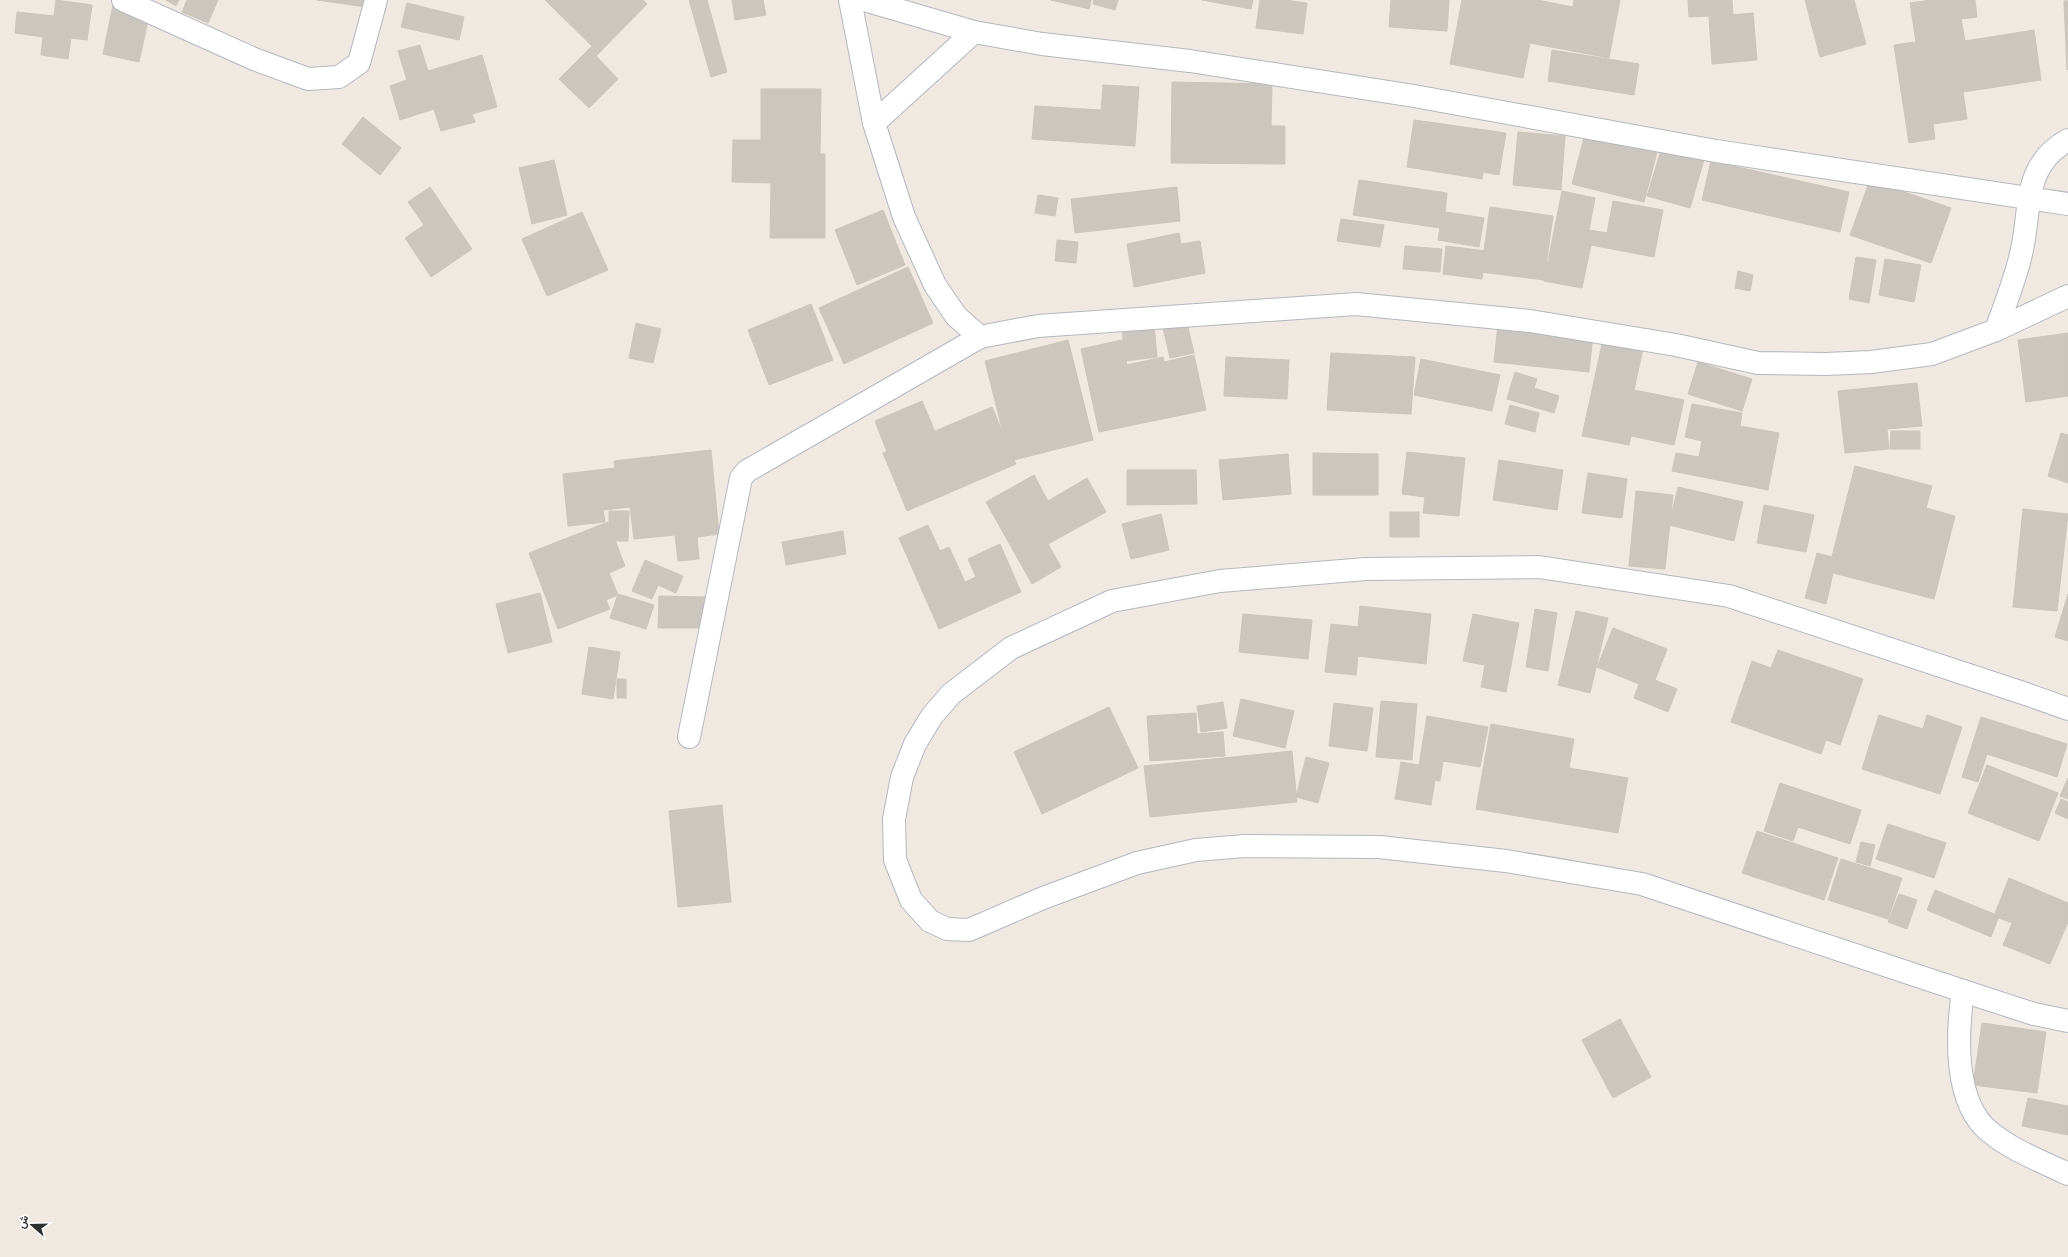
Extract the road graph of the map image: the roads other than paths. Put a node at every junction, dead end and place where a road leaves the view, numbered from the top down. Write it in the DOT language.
graph roads {
  1 [pos="124,0"];
  2 [pos="376,0"];
  3 [pos="850,0"];
  4 [pos="864,0"];
  5 [pos="974,32"];
  6 [pos="874,123"];
  7 [pos="2068,140"];
  8 [pos="2029,197"];
  9 [pos="2068,204"];
  10 [pos="2068,296"];
  11 [pos="1996,330"];
  12 [pos="980,337"];
  13 [pos="2068,709"];
  14 [pos="689,737"];
  15 [pos="1963,991"];
  16 [pos="2068,1021"];
  17 [pos="2068,1174"];
  1 -- 2 [label="street"];
  3 -- 6 [label="street"];
  4 -- 5 [label="street"];
  5 -- 6 [label="street"];
  5 -- 8 [label="street"];
  6 -- 12 [label="street"];
  7 -- 8 [label="street"];
  8 -- 9 [label="street"];
  8 -- 11 [label="street"];
  10 -- 11 [label="street"];
  11 -- 12 [label="street"];
  12 -- 14 [label="street"];
  13 -- 15 [label="street"];
  15 -- 16 [label="street"];
  15 -- 17 [label="street"];
}
